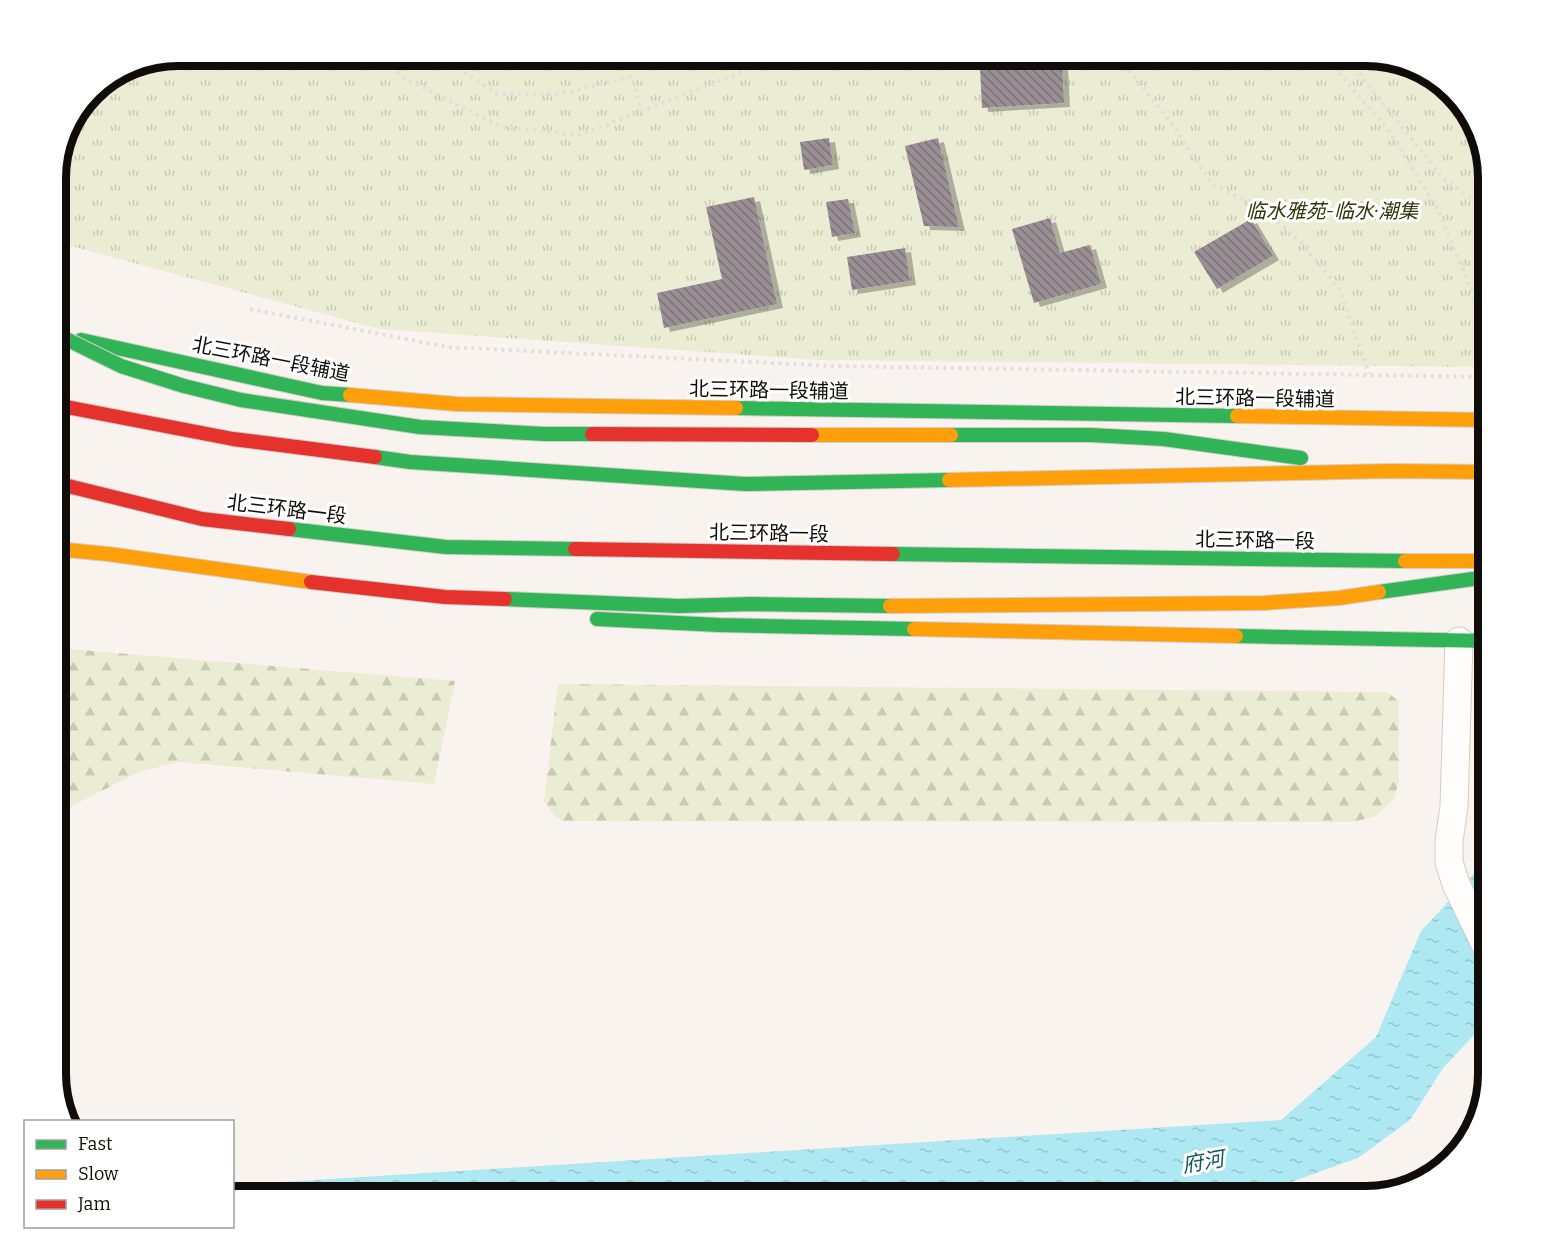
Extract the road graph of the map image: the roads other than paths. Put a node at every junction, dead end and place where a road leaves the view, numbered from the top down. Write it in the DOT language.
graph roads {
  1 [pos="66,336"];
  2 [pos="66,339"];
  3 [pos="66,407"];
  4 [pos="1478,420"];
  5 [pos="1392,471"];
  6 [pos="1478,472"];
  7 [pos="66,485"];
  8 [pos="66,550"];
  9 [pos="66,558"];
  10 [pos="1478,561"];
  11 [pos="1478,577"];
  12 [pos="467,611"];
  13 [pos="582,618"];
  14 [pos="1459,641"];
  15 [pos="1478,641"];
  16 [pos="1478,930"];
  1 -- 4 [label="main road, 北三环路一段辅道"];
  2 -- 5 [label="main road, bridge"];
  3 -- 5 [label="main road"];
  5 -- 6 [label="main road"];
  7 -- 10 [label="main road, 北三环路一段"];
  8 -- 11 [label="main road"];
  9 -- 12 [label="main road"];
  13 -- 14 [label="main road"];
  14 -- 15 [label="main road"];
  14 -- 16 [label="street"];
}
